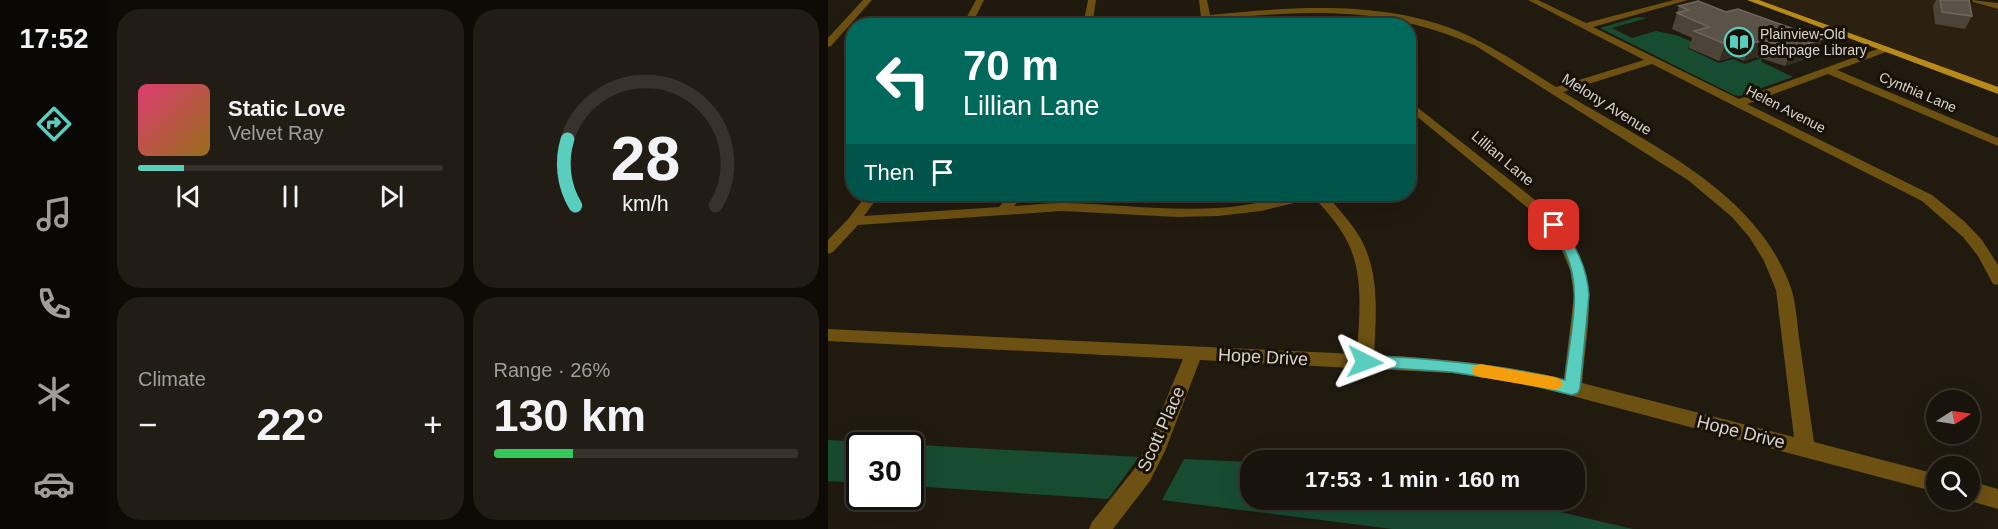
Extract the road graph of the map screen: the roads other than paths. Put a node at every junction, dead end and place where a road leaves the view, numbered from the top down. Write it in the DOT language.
graph roads {
  1 [pos="868,0"];
  2 [pos="980,0"];
  3 [pos="1092,0"];
  4 [pos="1203,0"];
  5 [pos="1532,0"];
  6 [pos="1659,0"];
  7 [pos="1684,0"];
  8 [pos="1751,0"];
  9 [pos="1977,0"];
  10 [pos="1668,4"];
  11 [pos="1998,6"];
  12 [pos="852,18"];
  13 [pos="970,18"];
  14 [pos="1089,18"];
  15 [pos="1205,18"];
  16 [pos="1237,18"];
  17 [pos="1409,18"];
  18 [pos="1416,20"];
  19 [pos="846,24"];
  20 [pos="1586,26"];
  21 [pos="828,44"];
  22 [pos="1886,49"];
  23 [pos="1654,60"];
  24 [pos="1827,70"];
  25 [pos="1998,91"];
  26 [pos="1556,92"];
  27 [pos="1739,103"];
  28 [pos="1416,110"];
  29 [pos="1998,142"];
  30 [pos="868,201"];
  31 [pos="1011,201"];
  32 [pos="1287,201"];
  33 [pos="1323,201"];
  34 [pos="1004,210"];
  35 [pos="854,221"];
  36 [pos="828,249"];
  37 [pos="1998,280"];
  38 [pos="828,335"];
  39 [pos="1194,353"];
  40 [pos="1365,362"];
  41 [pos="1572,388"];
  42 [pos="1805,448"];
  43 [pos="1926,480"];
  44 [pos="1980,494"];
  45 [pos="1998,499"];
  46 [pos="1100,529"];
  1 -- 12 [label="street"];
  2 -- 13 [label="street"];
  3 -- 14 [label="street"];
  4 -- 15 [label="street"];
  5 -- 20 [label="street, Helen Avenue"];
  6 -- 10 [label="street"];
  7 -- 10 [label="street"];
  8 -- 22 [label="main road"];
  9 -- 11 [label="street"];
  10 -- 20 [label="street"];
  16 -- 17 [label="street, Melony Avenue"];
  18 -- 26 [label="street, Melony Avenue"];
  19 -- 21 [label="street"];
  20 -- 23 [label="street, Helen Avenue"];
  22 -- 24 [label="street"];
  22 -- 25 [label="main road"];
  23 -- 26 [label="street"];
  23 -- 27 [label="street, Helen Avenue"];
  24 -- 27 [label="street"];
  24 -- 29 [label="street, Cynthia Lane"];
  26 -- 42 [label="street, Melony Avenue"];
  27 -- 37 [label="street, Helen Avenue"];
  28 -- 41 [label="street, Lillian Lane"];
  30 -- 35 [label="street"];
  31 -- 34 [label="street"];
  32 -- 34 [label="street"];
  33 -- 40 [label="street"];
  34 -- 35 [label="street"];
  35 -- 36 [label="street"];
  38 -- 39 [label="street, Hope Drive"];
  39 -- 40 [label="street, Hope Drive"];
  39 -- 46 [label="street, Scott Place"];
  40 -- 41 [label="street, Hope Drive"];
  41 -- 42 [label="street, Hope Drive"];
  42 -- 43 [label="street, Hope Drive"];
  44 -- 45 [label="street"];
}
